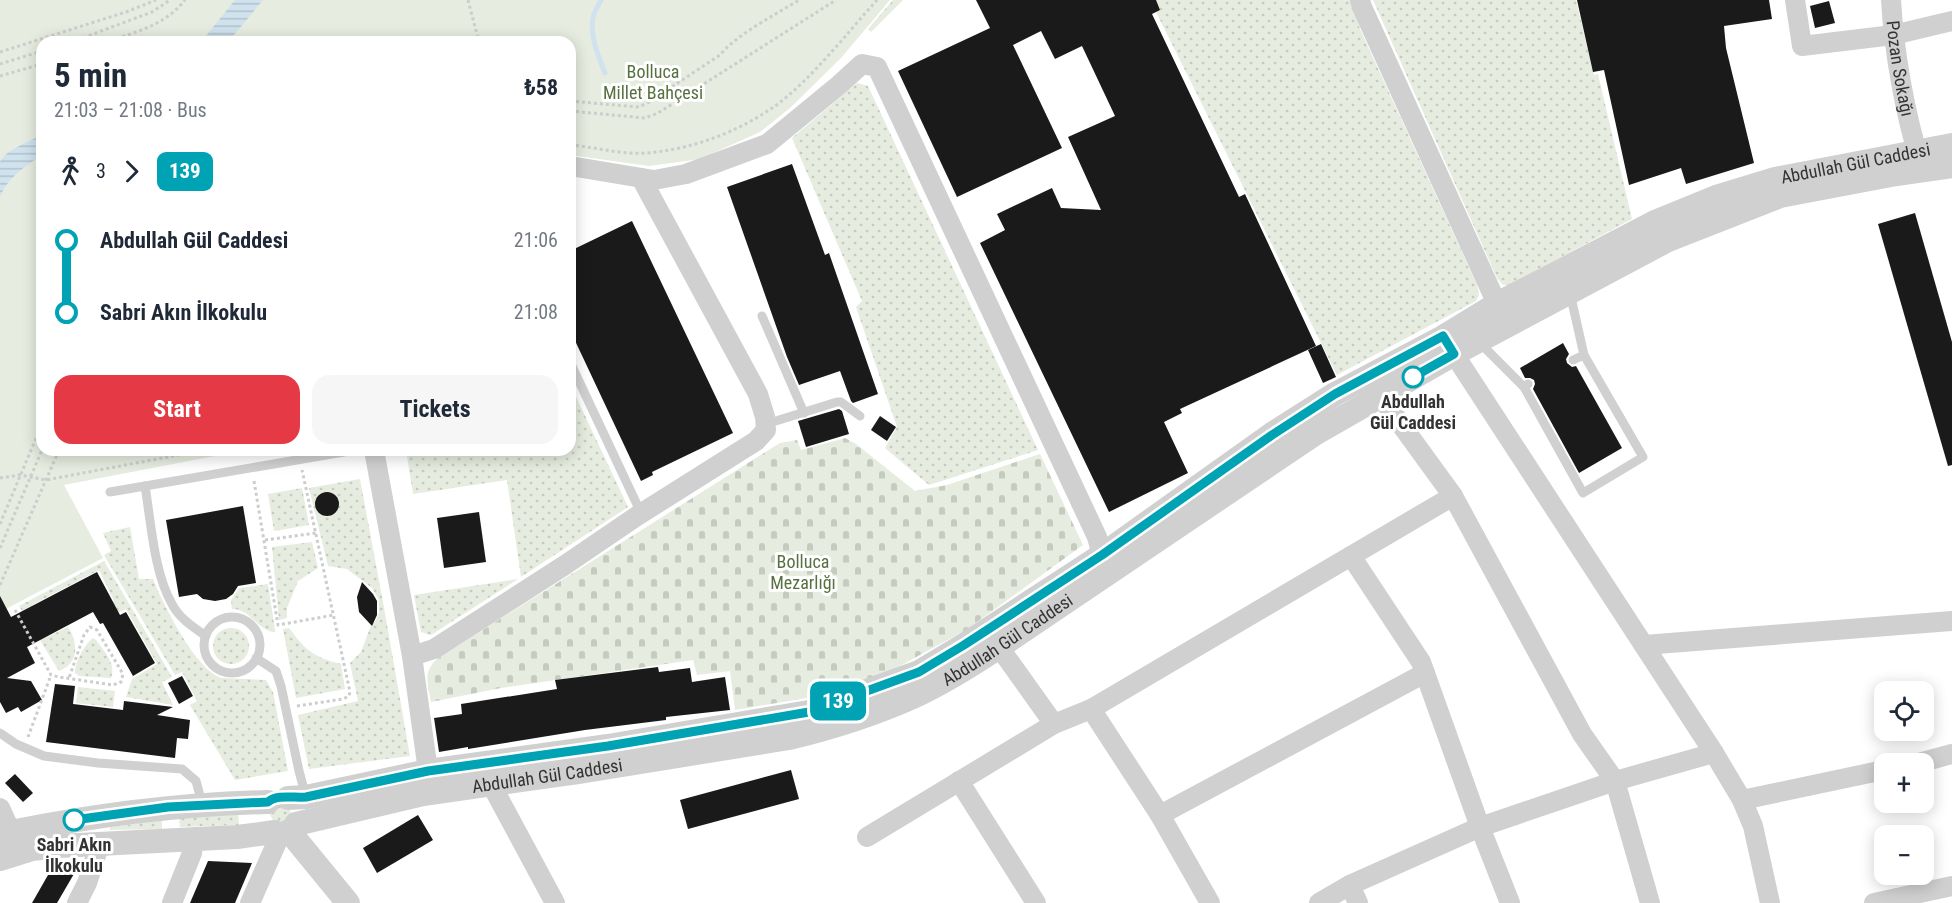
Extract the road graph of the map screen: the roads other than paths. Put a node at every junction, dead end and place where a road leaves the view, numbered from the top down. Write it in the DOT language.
graph roads {
  1 [pos="1360,0"];
  2 [pos="1795,0"];
  3 [pos="1891,0"];
  4 [pos="1952,21"];
  5 [pos="1893,35"];
  6 [pos="1952,145"];
  7 [pos="1919,161"];
  8 [pos="1952,166"];
  9 [pos="576,167"];
  10 [pos="641,178"];
  11 [pos="1570,292"];
  12 [pos="1497,304"];
  13 [pos="762,316"];
  14 [pos="1478,341"];
  15 [pos="1448,345"];
  16 [pos="1584,355"];
  17 [pos="1573,360"];
  18 [pos="576,375"];
  19 [pos="1381,397"];
  20 [pos="804,413"];
  21 [pos="860,416"];
  22 [pos="766,424"];
  23 [pos="322,456"];
  24 [pos="375,456"];
  25 [pos="145,486"];
  26 [pos="110,492"];
  27 [pos="1453,496"];
  28 [pos="641,513"];
  29 [pos="1102,555"];
  30 [pos="1351,556"];
  31 [pos="1952,621"];
  32 [pos="206,636"];
  33 [pos="1644,645"];
  34 [pos="999,647"];
  35 [pos="412,656"];
  36 [pos="256,657"];
  37 [pos="1425,673"];
  38 [pos="1091,709"];
  39 [pos="1053,724"];
  40 [pos="0,733"];
  41 [pos="1714,753"];
  42 [pos="1952,754"];
  43 [pos="1934,759"];
  44 [pos="428,771"];
  45 [pos="1874,772"];
  46 [pos="959,781"];
  47 [pos="1615,782"];
  48 [pos="491,784"];
  49 [pos="287,799"];
  50 [pos="1742,800"];
  51 [pos="203,805"];
  52 [pos="0,808"];
  53 [pos="1160,815"];
  54 [pos="1480,827"];
  55 [pos="285,830"];
  56 [pos="6,834"];
  57 [pos="867,837"];
  58 [pos="193,839"];
  59 [pos="100,843"];
  60 [pos="0,859"];
  61 [pos="1952,886"];
  62 [pos="1354,894"];
  63 [pos="76,903"];
  64 [pos="172,903"];
  65 [pos="250,903"];
  66 [pos="348,903"];
  67 [pos="555,903"];
  68 [pos="1036,903"];
  69 [pos="1210,903"];
  70 [pos="1320,903"];
  71 [pos="1510,903"];
  72 [pos="1650,903"];
  73 [pos="1770,903"];
  74 [pos="1874,903"];
  1 -- 12 [label="street"];
  2 -- 5 [label="street"];
  3 -- 5 [label="street, Pozan Sokağı"];
  4 -- 5 [label="street"];
  5 -- 7 [label="street, Pozan Sokağı"];
  6 -- 7 [label="street, Abdullah Gül Caddesi"];
  7 -- 8 [label="street, Abdullah Gül Caddesi"];
  7 -- 11 [label="street, Abdullah Gül Caddesi"];
  7 -- 12 [label="street, Abdullah Gül Caddesi"];
  9 -- 10 [label="street"];
  10 -- 22 [label="street"];
  10 -- 29 [label="street"];
  11 -- 14 [label="street, Abdullah Gül Caddesi"];
  11 -- 16 [label="lane"];
  12 -- 15 [label="street, Abdullah Gül Caddesi"];
  13 -- 20 [label="lane"];
  14 -- 15 [label="street, Abdullah Gül Caddesi"];
  14 -- 16 [label="lane"];
  15 -- 19 [label="street, Abdullah Gül Caddesi"];
  15 -- 29 [label="street, Abdullah Gül Caddesi"];
  15 -- 33 [label="street"];
  16 -- 17 [label="lane"];
  18 -- 28 [label="lane"];
  19 -- 27 [label="street"];
  19 -- 34 [label="street, Abdullah Gül Caddesi"];
  20 -- 21 [label="lane"];
  20 -- 22 [label="lane"];
  22 -- 28 [label="street"];
  23 -- 25 [label="lane"];
  24 -- 35 [label="street"];
  25 -- 26 [label="lane"];
  25 -- 32 [label="lane"];
  27 -- 30 [label="street"];
  27 -- 47 [label="street"];
  28 -- 35 [label="street"];
  29 -- 44 [label="street, Abdullah Gül Caddesi"];
  30 -- 37 [label="street"];
  30 -- 38 [label="street"];
  31 -- 33 [label="street"];
  32 -- 36 [label="lane"];
  32 -- 36 [label="lane"];
  33 -- 41 [label="street"];
  34 -- 39 [label="street"];
  34 -- 48 [label="street, Abdullah Gül Caddesi"];
  35 -- 44 [label="street"];
  36 -- 49 [label="lane"];
  37 -- 53 [label="street"];
  37 -- 54 [label="street"];
  38 -- 39 [label="street"];
  38 -- 53 [label="street"];
  39 -- 46 [label="street"];
  40 -- 51 [label="lane"];
  41 -- 47 [label="street"];
  41 -- 50 [label="street"];
  42 -- 43 [label="street"];
  44 -- 49 [label="street, Abdullah Gül Caddesi"];
  45 -- 50 [label="street"];
  46 -- 57 [label="street"];
  46 -- 68 [label="street"];
  47 -- 54 [label="street"];
  47 -- 72 [label="street"];
  48 -- 55 [label="street, Abdullah Gül Caddesi"];
  48 -- 67 [label="street"];
  49 -- 51 [label="street, Abdullah Gül Caddesi"];
  49 -- 55 [label="street"];
  50 -- 73 [label="street"];
  51 -- 56 [label="street, Abdullah Gül Caddesi"];
  52 -- 56 [label="street"];
  53 -- 69 [label="street"];
  54 -- 62 [label="street"];
  54 -- 71 [label="street"];
  55 -- 58 [label="street, Abdullah Gül Caddesi"];
  55 -- 65 [label="street"];
  55 -- 66 [label="street"];
  58 -- 59 [label="street, Abdullah Gül Caddesi"];
  58 -- 64 [label="street"];
  59 -- 60 [label="street, Abdullah Gül Caddesi"];
  59 -- 63 [label="street"];
  61 -- 74 [label="street"];
  62 -- 70 [label="street"];
}
